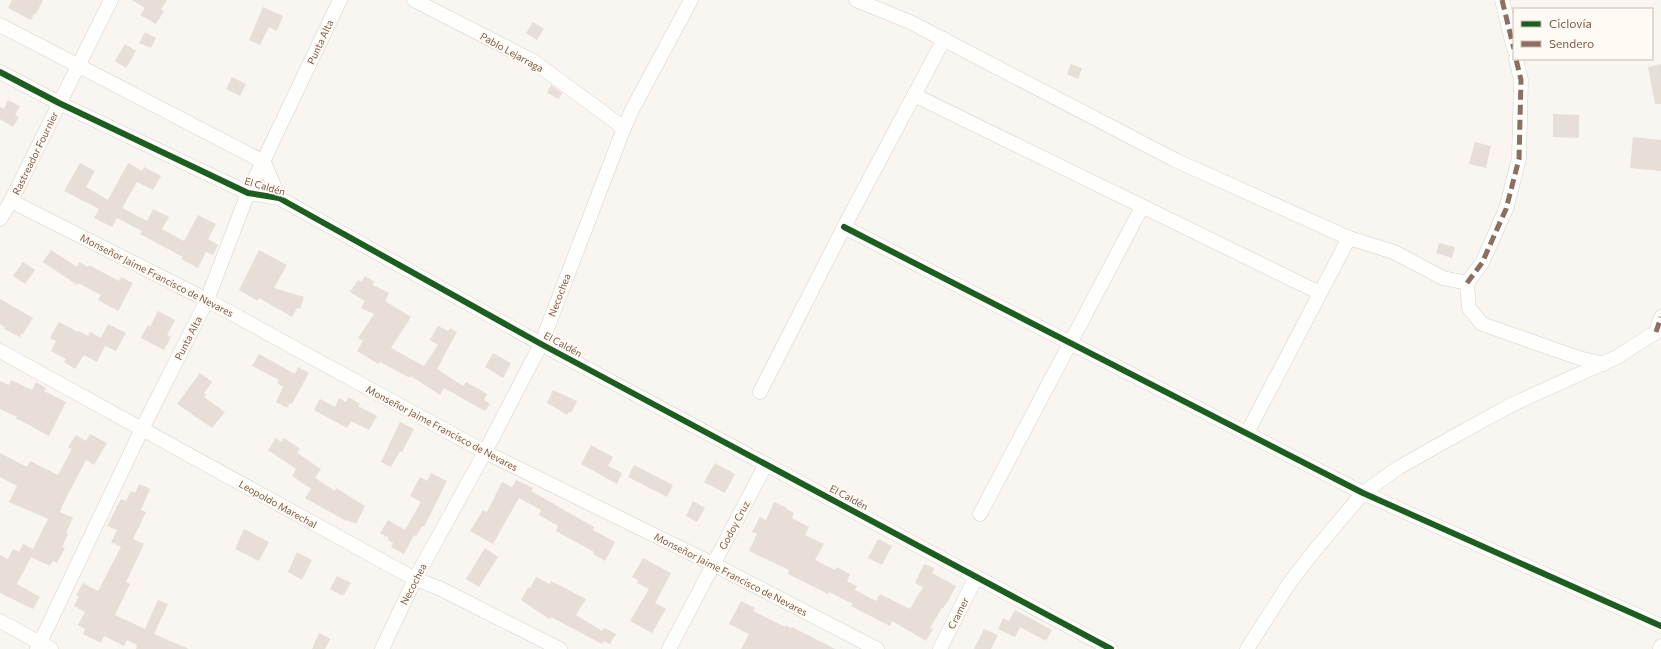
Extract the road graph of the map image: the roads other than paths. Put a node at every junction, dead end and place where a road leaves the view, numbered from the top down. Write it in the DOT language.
graph roads {
  1 [pos="111,0"];
  2 [pos="340,0"];
  3 [pos="414,0"];
  4 [pos="691,0"];
  5 [pos="856,0"];
  6 [pos="1502,0"];
  7 [pos="0,24"];
  8 [pos="944,39"];
  9 [pos="1513,45"];
  10 [pos="1516,60"];
  11 [pos="79,66"];
  12 [pos="0,72"];
  13 [pos="914,95"];
  14 [pos="59,103"];
  15 [pos="624,128"];
  16 [pos="264,162"];
  17 [pos="248,193"];
  18 [pos="279,198"];
  19 [pos="11,201"];
  20 [pos="1142,207"];
  21 [pos="0,219"];
  22 [pos="844,227"];
  23 [pos="1349,238"];
  24 [pos="1467,283"];
  25 [pos="1320,293"];
  26 [pos="207,300"];
  27 [pos="1661,317"];
  28 [pos="1659,332"];
  29 [pos="1070,343"];
  30 [pos="540,344"];
  31 [pos="0,351"];
  32 [pos="1604,364"];
  33 [pos="760,392"];
  34 [pos="142,429"];
  35 [pos="1247,433"];
  36 [pos="485,452"];
  37 [pos="766,464"];
  38 [pos="1363,493"];
  39 [pos="980,514"];
  40 [pos="713,564"];
  41 [pos="976,577"];
  42 [pos="415,579"];
  43 [pos="0,621"];
  44 [pos="1661,626"];
  45 [pos="42,647"];
  46 [pos="382,649"];
  47 [pos="560,649"];
  48 [pos="669,649"];
  49 [pos="877,649"];
  50 [pos="940,649"];
  51 [pos="1111,649"];
  52 [pos="1247,649"];
  1 -- 11 [label="street, Rastreador Fournier"];
  2 -- 16 [label="street, Punta Alta"];
  3 -- 15 [label="street, Pablo Lejarraga"];
  4 -- 15 [label="street, Necochea"];
  5 -- 8 [label="street"];
  6 -- 9 [label="street"];
  7 -- 11 [label="street"];
  8 -- 13 [label="street"];
  8 -- 23 [label="street"];
  10 -- 24 [label="street"];
  11 -- 14 [label="street, Rastreador Fournier"];
  11 -- 16 [label="street"];
  12 -- 14 [label="street, El Caldén"];
  13 -- 20 [label="street"];
  13 -- 22 [label="street"];
  14 -- 17 [label="street, El Caldén"];
  14 -- 19 [label="street, Rastreador Fournier"];
  15 -- 30 [label="street, Necochea"];
  16 -- 17 [label="street, Punta Alta"];
  16 -- 18 [label="street, El Caldén"];
  17 -- 18 [label="street, El Caldén"];
  17 -- 26 [label="street, Punta Alta"];
  18 -- 30 [label="street, El Caldén"];
  19 -- 21 [label="street, Rastreador Fournier"];
  19 -- 26 [label="street, Monseñor Jaime Francisco de Nevares"];
  20 -- 25 [label="street"];
  20 -- 29 [label="street"];
  22 -- 29 [label="street"];
  22 -- 33 [label="street"];
  23 -- 24 [label="street"];
  23 -- 25 [label="street"];
  24 -- 32 [label="street"];
  25 -- 35 [label="street"];
  26 -- 34 [label="street, Punta Alta"];
  26 -- 36 [label="street, Monseñor Jaime Francisco de Nevares"];
  27 -- 28 [label="street"];
  28 -- 32 [label="street"];
  29 -- 35 [label="street"];
  29 -- 39 [label="street"];
  30 -- 36 [label="street, Necochea"];
  30 -- 37 [label="street, El Caldén"];
  31 -- 34 [label="street, Leopoldo Marechal"];
  32 -- 38 [label="street"];
  34 -- 42 [label="street, Leopoldo Marechal"];
  34 -- 45 [label="street, Punta Alta"];
  35 -- 38 [label="street"];
  36 -- 40 [label="street, Monseñor Jaime Francisco de Nevares"];
  36 -- 42 [label="street, Necochea"];
  37 -- 40 [label="street, Godoy Cruz"];
  37 -- 41 [label="street, El Caldén"];
  38 -- 44 [label="street"];
  38 -- 52 [label="street"];
  40 -- 48 [label="street, Godoy Cruz"];
  40 -- 49 [label="street, Monseñor Jaime Francisco de Nevares"];
  41 -- 50 [label="street, Cramer"];
  41 -- 51 [label="street, El Caldén"];
  42 -- 46 [label="street, Necochea"];
  42 -- 47 [label="street, Leopoldo Marechal"];
  43 -- 45 [label="street"];
}
